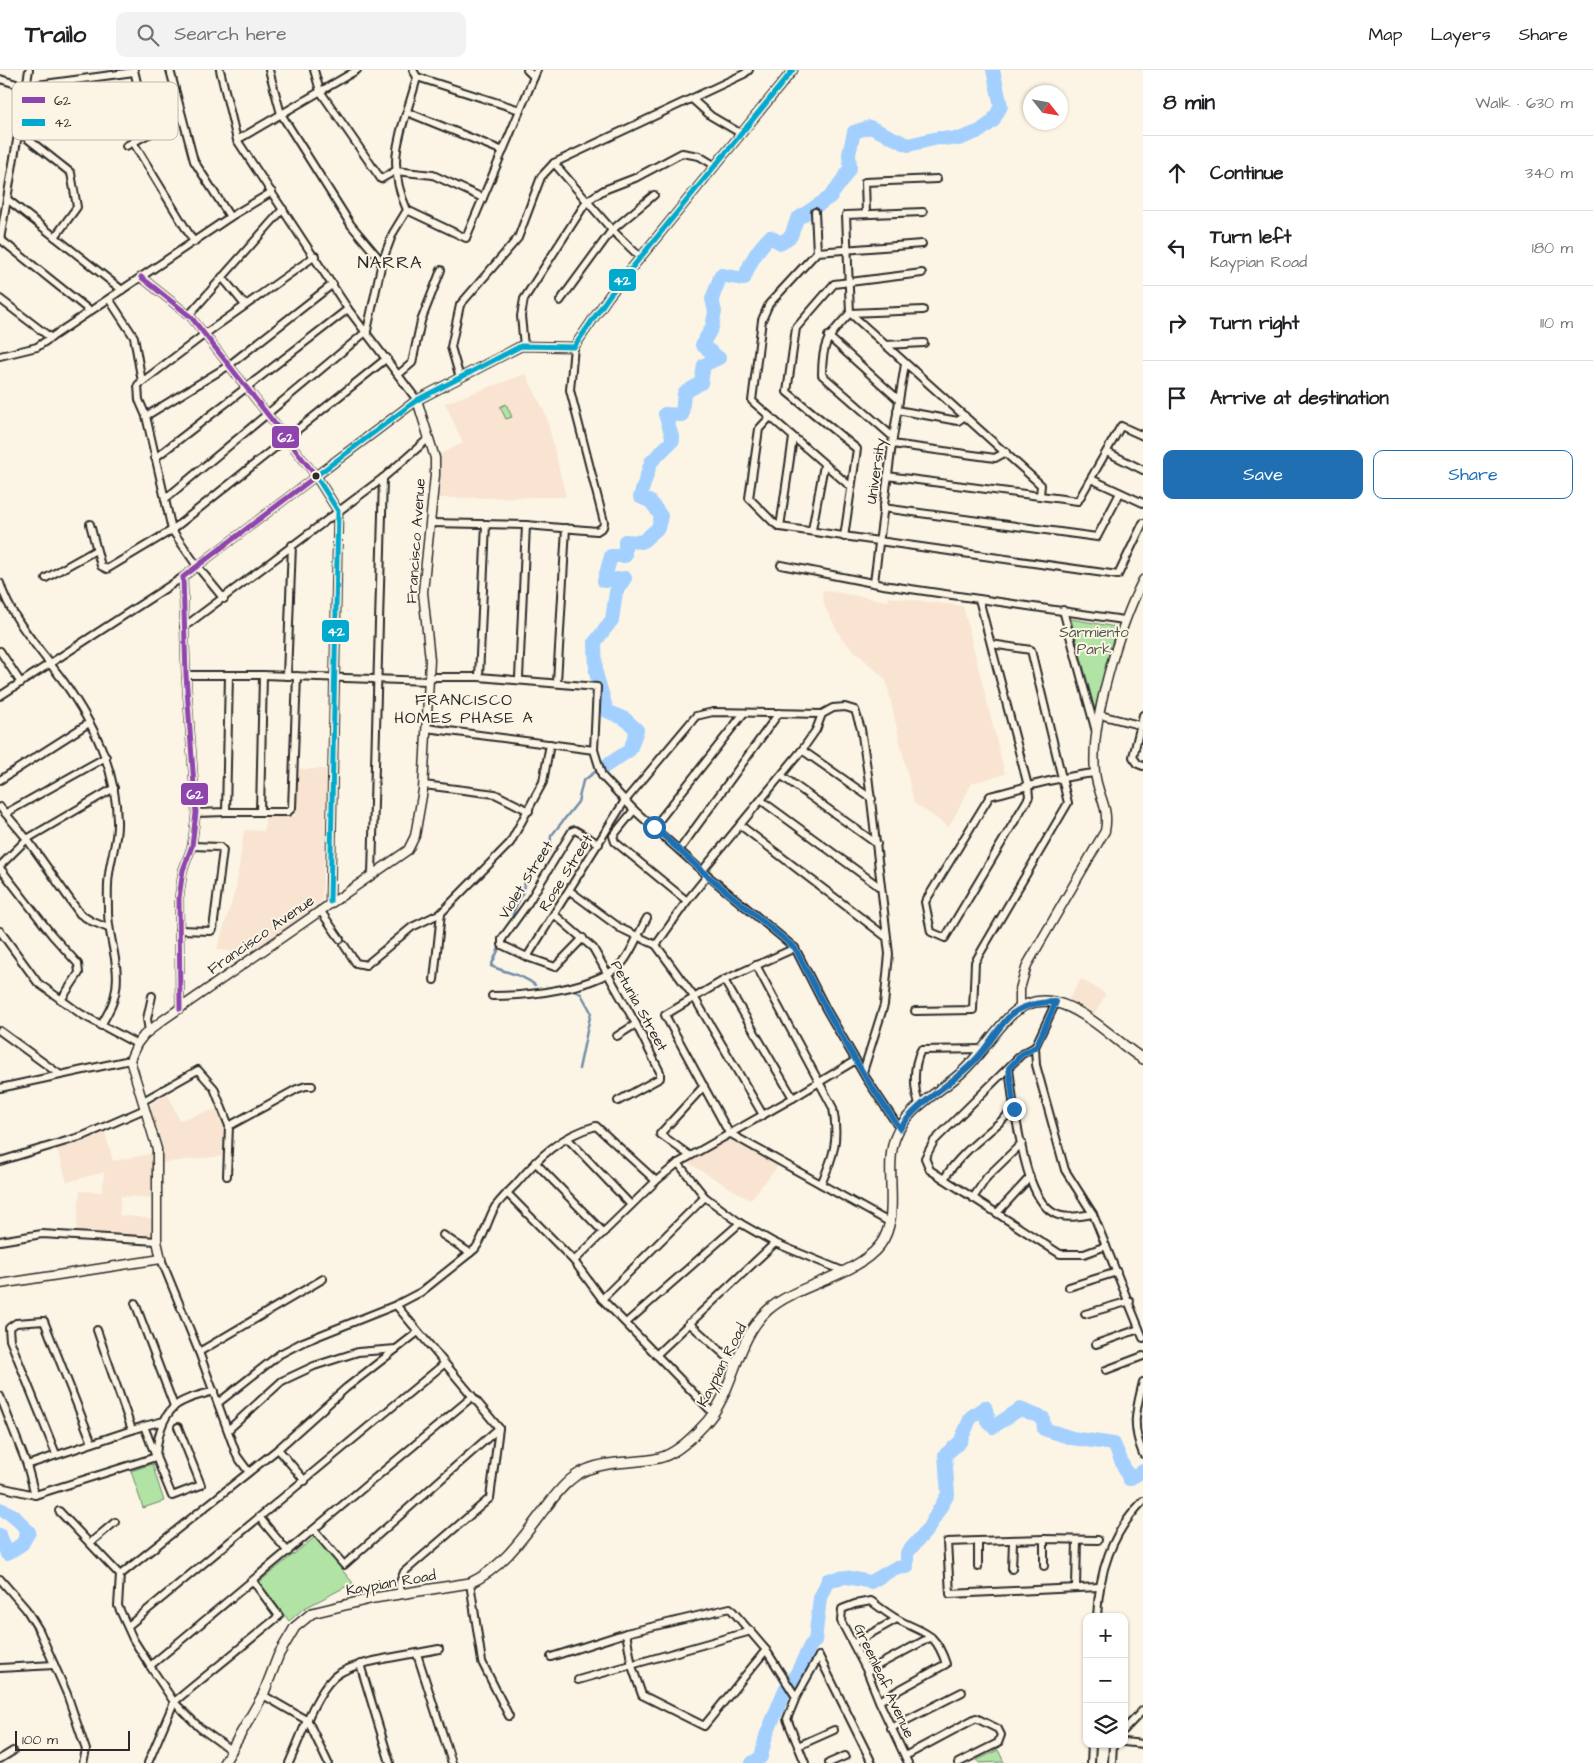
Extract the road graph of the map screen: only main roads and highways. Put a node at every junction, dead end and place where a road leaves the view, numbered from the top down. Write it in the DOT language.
graph roads {
  1 [pos="1143,1059"];
  2 [pos="224,1763"];
  1 -- 2 [label="main road, Kaypian Road"];
}
